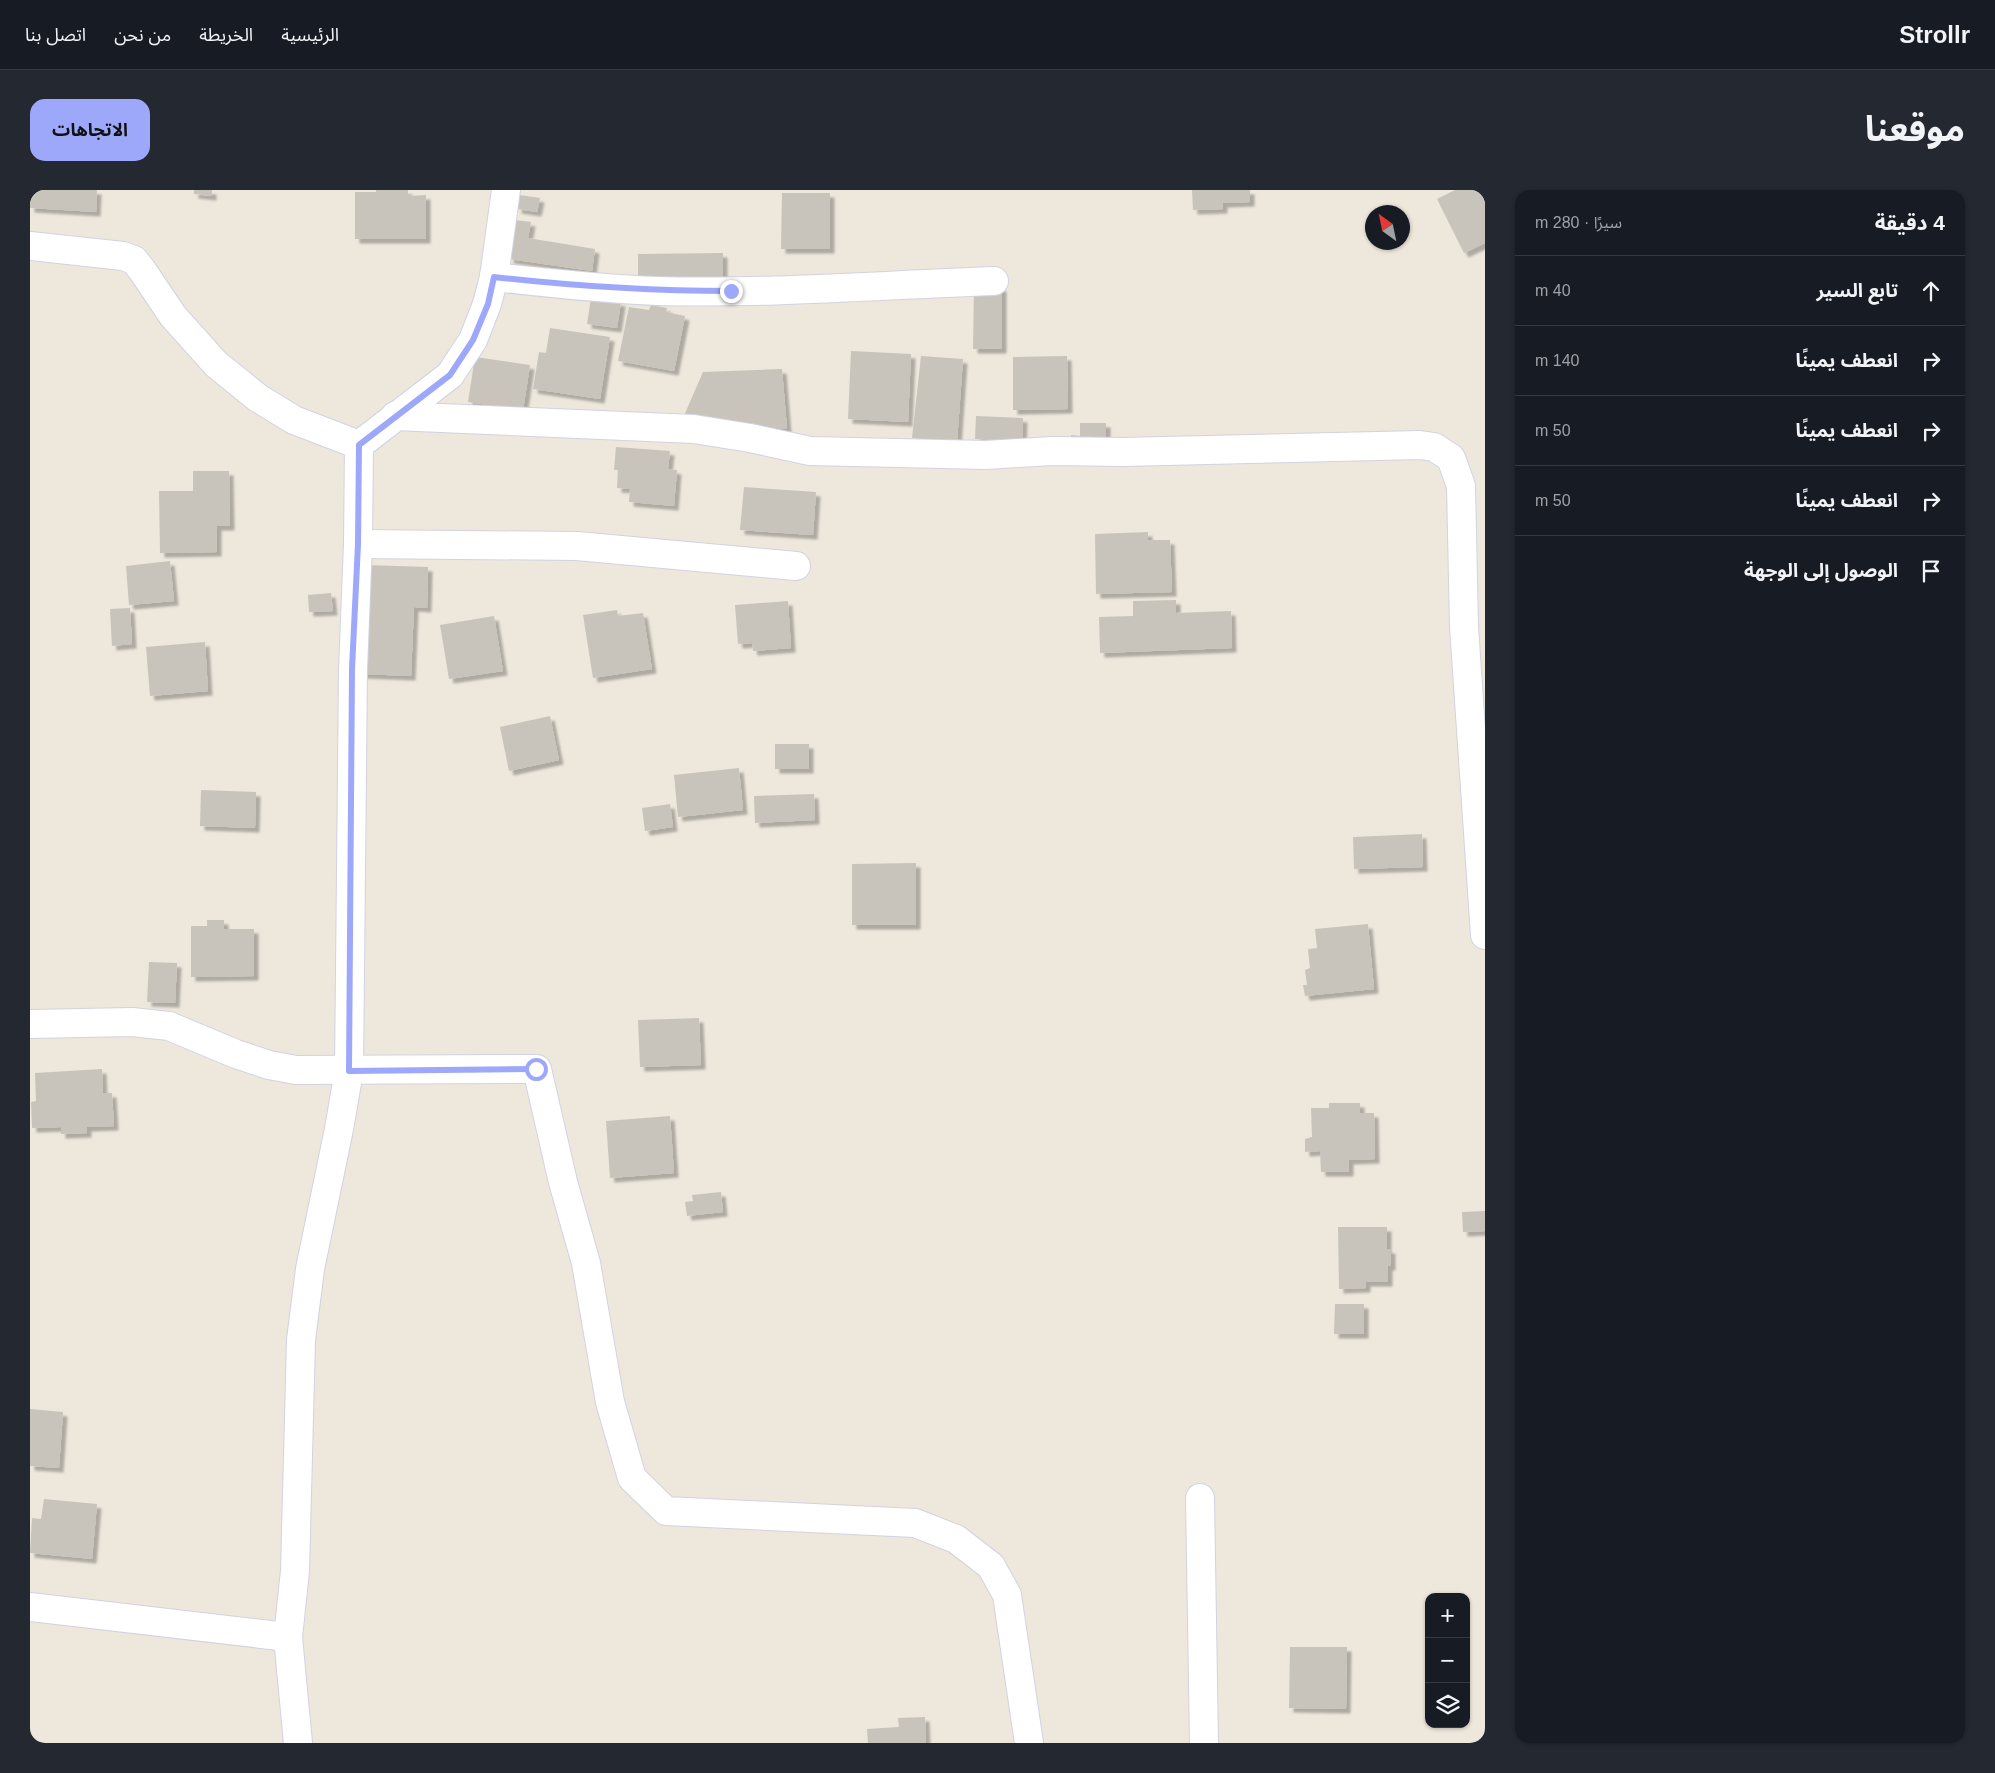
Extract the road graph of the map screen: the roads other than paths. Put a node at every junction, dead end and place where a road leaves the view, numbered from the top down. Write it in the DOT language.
graph roads {
  1 [pos="506,190"];
  2 [pos="30,246"];
  3 [pos="494,277"];
  4 [pos="994,281"];
  5 [pos="395,416"];
  6 [pos="359,445"];
  7 [pos="358,544"];
  8 [pos="796,566"];
  9 [pos="1485,935"];
  10 [pos="30,1024"];
  11 [pos="349,1071"];
  12 [pos="1200,1498"];
  13 [pos="30,1607"];
  14 [pos="288,1637"];
  15 [pos="298,1743"];
  16 [pos="1028,1743"];
  17 [pos="1204,1743"];
  1 -- 3 [label="street"];
  2 -- 6 [label="street"];
  3 -- 4 [label="street"];
  3 -- 5 [label="street"];
  5 -- 6 [label="street"];
  5 -- 9 [label="street"];
  6 -- 7 [label="street"];
  7 -- 8 [label="street"];
  7 -- 11 [label="street"];
  10 -- 11 [label="street"];
  11 -- 14 [label="street"];
  11 -- 16 [label="street"];
  12 -- 17 [label="street"];
  13 -- 14 [label="street"];
  14 -- 15 [label="street"];
}
